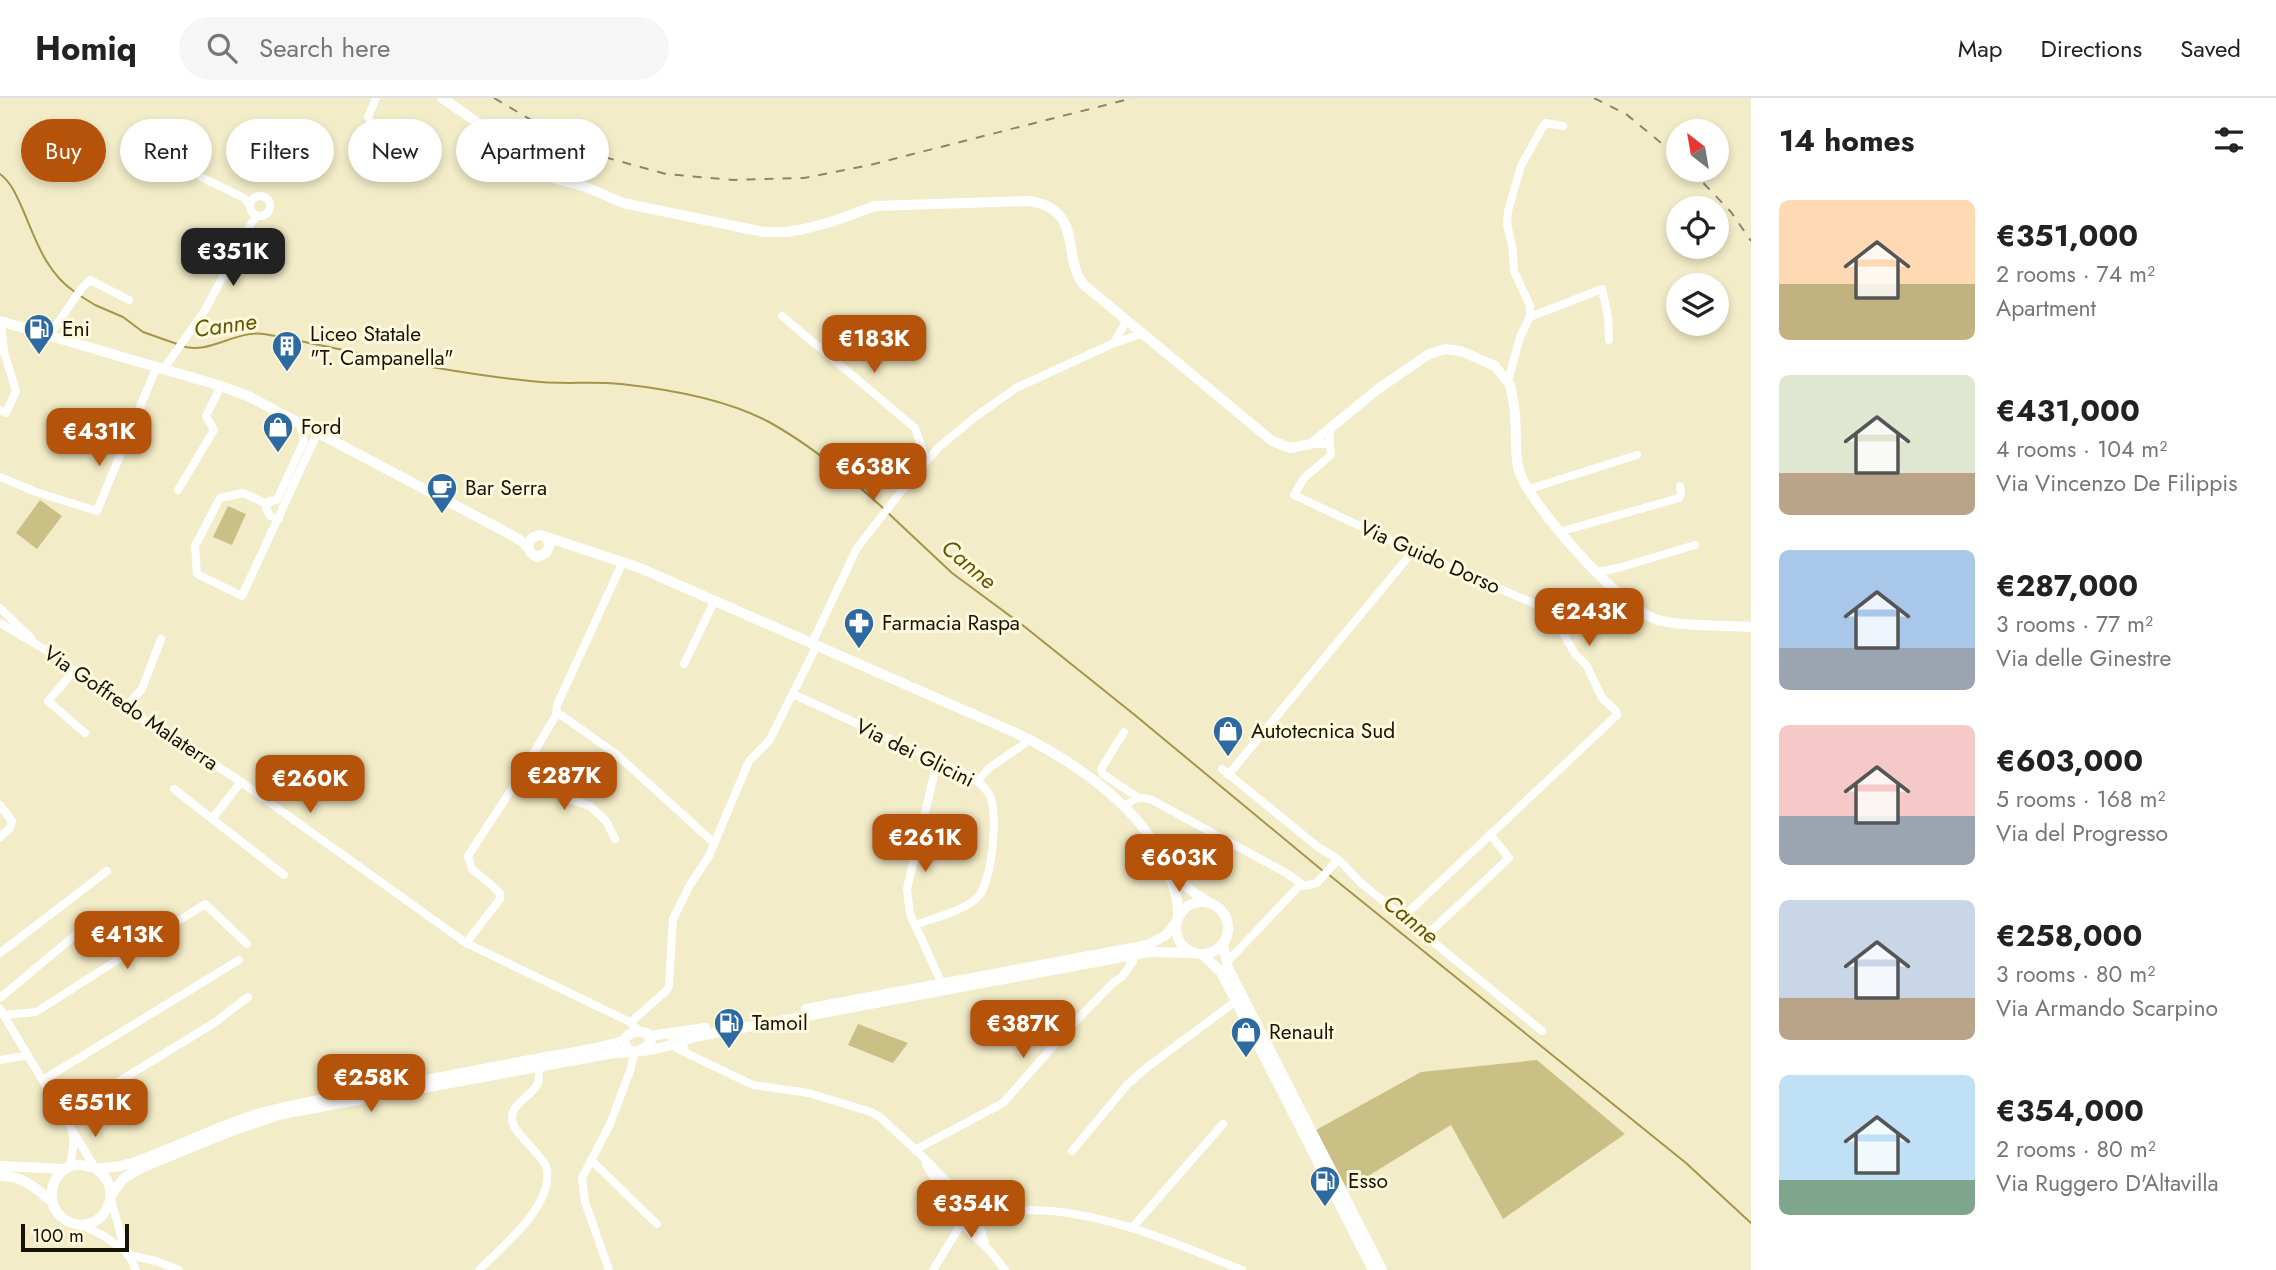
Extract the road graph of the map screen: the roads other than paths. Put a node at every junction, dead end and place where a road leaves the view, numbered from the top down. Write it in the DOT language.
graph roads {
  1 [pos="376,98"];
  2 [pos="442,98"];
  3 [pos="369,119"];
  4 [pos="1563,126"];
  5 [pos="209,182"];
  6 [pos="129,300"];
  7 [pos="782,316"];
  8 [pos="1530,317"];
  9 [pos="1126,321"];
  10 [pos="0,322"];
  11 [pos="1141,334"];
  12 [pos="49,336"];
  13 [pos="1609,340"];
  14 [pos="1115,343"];
  15 [pos="159,369"];
  16 [pos="1508,381"];
  17 [pos="221,386"];
  18 [pos="0,410"];
  19 [pos="300,425"];
  20 [pos="1330,429"];
  21 [pos="317,434"];
  22 [pos="1311,444"];
  23 [pos="1330,444"];
  24 [pos="1637,455"];
  25 [pos="926,460"];
  26 [pos="0,477"];
  27 [pos="1680,486"];
  28 [pos="1529,489"];
  29 [pos="178,490"];
  30 [pos="267,505"];
  31 [pos="279,519"];
  32 [pos="503,531"];
  33 [pos="1559,532"];
  34 [pos="542,537"];
  35 [pos="1695,545"];
  36 [pos="528,548"];
  37 [pos="1413,551"];
  38 [pos="548,552"];
  39 [pos="620,568"];
  40 [pos="1597,572"];
  41 [pos="712,606"];
  42 [pos="0,608"];
  43 [pos="0,623"];
  44 [pos="1751,626"];
  45 [pos="161,639"];
  46 [pos="813,647"];
  47 [pos="44,649"];
  48 [pos="684,664"];
  49 [pos="75,671"];
  50 [pos="793,694"];
  51 [pos="125,707"];
  52 [pos="556,715"];
  53 [pos="1124,732"];
  54 [pos="85,733"];
  55 [pos="1024,744"];
  56 [pos="937,762"];
  57 [pos="517,781"];
  58 [pos="978,781"];
  59 [pos="241,782"];
  60 [pos="174,789"];
  61 [pos="1137,797"];
  62 [pos="0,805"];
  63 [pos="1125,807"];
  64 [pos="212,819"];
  65 [pos="1490,834"];
  66 [pos="0,836"];
  67 [pos="615,839"];
  68 [pos="714,843"];
  69 [pos="1335,862"];
  70 [pos="107,871"];
  71 [pos="284,876"];
  72 [pos="1301,884"];
  73 [pos="1210,903"];
  74 [pos="1403,917"];
  75 [pos="1178,919"];
  76 [pos="915,925"];
  77 [pos="86,926"];
  78 [pos="1427,935"];
  79 [pos="466,943"];
  80 [pos="247,944"];
  81 [pos="1223,944"];
  82 [pos="0,953"];
  83 [pos="1198,953"];
  84 [pos="1132,955"];
  85 [pos="239,960"];
  86 [pos="1227,962"];
  87 [pos="942,984"];
  88 [pos="248,997"];
  89 [pos="0,998"];
  90 [pos="1236,1001"];
  91 [pos="2,1012"];
  92 [pos="616,1017"];
  93 [pos="630,1023"];
  94 [pos="1542,1031"];
  95 [pos="665,1033"];
  96 [pos="631,1036"];
  97 [pos="650,1036"];
  98 [pos="676,1043"];
  99 [pos="635,1051"];
  100 [pos="28,1055"];
  101 [pos="0,1059"];
  102 [pos="539,1067"];
  103 [pos="43,1080"];
  104 [pos="64,1115"];
  105 [pos="1223,1124"];
  106 [pos="70,1125"];
  107 [pos="1072,1150"];
  108 [pos="917,1151"];
  109 [pos="591,1160"];
  110 [pos="0,1166"];
  111 [pos="68,1168"];
  112 [pos="96,1168"];
  113 [pos="0,1176"];
  114 [pos="111,1197"];
  115 [pos="52,1202"];
  116 [pos="969,1203"];
  117 [pos="953,1213"];
  118 [pos="976,1215"];
  119 [pos="80,1224"];
  120 [pos="657,1224"];
  121 [pos="962,1226"];
  122 [pos="1132,1228"];
  123 [pos="990,1251"];
  124 [pos="128,1255"];
  125 [pos="156,1261"];
  126 [pos="136,1270"];
  127 [pos="144,1270"];
  128 [pos="179,1270"];
  129 [pos="479,1270"];
  130 [pos="609,1270"];
  131 [pos="933,1270"];
  132 [pos="1005,1270"];
  133 [pos="1242,1270"];
  134 [pos="1373,1270"];
  135 [pos="1382,1270"];
  1 -- 3 [label="street"];
  2 -- 9 [label="street"];
  4 -- 8 [label="street"];
  5 -- 15 [label="street"];
  6 -- 12 [label="street"];
  7 -- 25 [label="street"];
  8 -- 13 [label="street"];
  8 -- 16 [label="street"];
  9 -- 11 [label="street"];
  9 -- 14 [label="street"];
  10 -- 12 [label="street"];
  10 -- 18 [label="street"];
  11 -- 14 [label="street"];
  11 -- 22 [label="street"];
  12 -- 15 [label="street"];
  14 -- 25 [label="street"];
  15 -- 17 [label="street"];
  15 -- 26 [label="street"];
  16 -- 20 [label="street"];
  16 -- 28 [label="street"];
  17 -- 19 [label="street"];
  17 -- 29 [label="street"];
  19 -- 21 [label="street"];
  19 -- 30 [label="street"];
  20 -- 22 [label="street"];
  20 -- 23 [label="street"];
  21 -- 31 [label="street"];
  21 -- 32 [label="street"];
  22 -- 23 [label="street"];
  23 -- 37 [label="street, Via Guido Dorso"];
  24 -- 28 [label="street"];
  25 -- 46 [label="street"];
  27 -- 33 [label="street"];
  28 -- 33 [label="street"];
  30 -- 31 [label="street"];
  30 -- 31 [label="street"];
  32 -- 34 [label="street"];
  32 -- 36 [label="street"];
  33 -- 40 [label="street"];
  34 -- 36 [label="street"];
  34 -- 38 [label="street"];
  34 -- 46 [label="street"];
  35 -- 40 [label="street"];
  36 -- 38 [label="street"];
  37 -- 65 [label="street, Via Guido Dorso"];
  37 -- 69 [label="street"];
  38 -- 39 [label="street"];
  39 -- 41 [label="street"];
  39 -- 52 [label="street"];
  40 -- 44 [label="street"];
  41 -- 46 [label="street"];
  41 -- 48 [label="street"];
  42 -- 47 [label="street"];
  43 -- 47 [label="street, Via Goffredo Malaterra"];
  45 -- 51 [label="street"];
  46 -- 50 [label="street"];
  46 -- 55 [label="street"];
  46 -- 63 [label="street"];
  47 -- 49 [label="street, Via Goffredo Malaterra"];
  49 -- 51 [label="street, Via Goffredo Malaterra"];
  49 -- 54 [label="street"];
  50 -- 56 [label="street, Via dei Glicini"];
  50 -- 68 [label="street"];
  51 -- 59 [label="street, Via Goffredo Malaterra"];
  52 -- 57 [label="street"];
  52 -- 68 [label="street"];
  53 -- 61 [label="street"];
  55 -- 58 [label="street"];
  55 -- 75 [label="street"];
  56 -- 58 [label="street, Via dei Glicini"];
  56 -- 76 [label="street"];
  57 -- 67 [label="street"];
  57 -- 79 [label="street"];
  58 -- 76 [label="street, Via dei Glicini"];
  59 -- 64 [label="street"];
  59 -- 79 [label="street, Via Goffredo Malaterra"];
  60 -- 64 [label="street"];
  61 -- 63 [label="street"];
  61 -- 72 [label="street"];
  62 -- 66 [label="street"];
  63 -- 73 [label="street"];
  64 -- 71 [label="street"];
  65 -- 74 [label="street, Via Guido Dorso"];
  65 -- 78 [label="street"];
  68 -- 93 [label="street"];
  69 -- 72 [label="street"];
  69 -- 74 [label="street"];
  70 -- 82 [label="street"];
  72 -- 86 [label="street"];
  73 -- 75 [label="street"];
  73 -- 81 [label="street"];
  74 -- 78 [label="street"];
  75 -- 83 [label="street"];
  75 -- 87 [label="street"];
  76 -- 87 [label="street"];
  77 -- 89 [label="street"];
  78 -- 94 [label="street"];
  79 -- 92 [label="street, Via Goffredo Malaterra"];
  80 -- 91 [label="street"];
  81 -- 83 [label="street"];
  81 -- 86 [label="street"];
  83 -- 84 [label="street"];
  83 -- 90 [label="street"];
  84 -- 98 [label="street"];
  84 -- 108 [label="street"];
  85 -- 103 [label="street"];
  86 -- 135 [label="street"];
  87 -- 95 [label="street"];
  88 -- 104 [label="street"];
  90 -- 107 [label="street"];
  90 -- 134 [label="street"];
  91 -- 100 [label="street"];
  92 -- 93 [label="street, Via Goffredo Malaterra"];
  92 -- 96 [label="street, Via Goffredo Malaterra"];
  93 -- 96 [label="street, Via Goffredo Malaterra"];
  95 -- 97 [label="street"];
  95 -- 98 [label="street"];
  96 -- 97 [label="street"];
  96 -- 99 [label="street"];
  96 -- 112 [label="street"];
  97 -- 99 [label="street"];
  98 -- 99 [label="street"];
  98 -- 108 [label="street"];
  99 -- 102 [label="street"];
  99 -- 109 [label="street"];
  100 -- 101 [label="street"];
  100 -- 103 [label="street"];
  102 -- 114 [label="street"];
  102 -- 129 [label="street"];
  103 -- 104 [label="street"];
  104 -- 106 [label="street"];
  105 -- 122 [label="street"];
  106 -- 111 [label="street"];
  106 -- 112 [label="street"];
  108 -- 116 [label="street"];
  108 -- 117 [label="street"];
  109 -- 120 [label="street"];
  109 -- 130 [label="street"];
  110 -- 111 [label="street"];
  111 -- 112 [label="street"];
  111 -- 115 [label="street"];
  112 -- 114 [label="street"];
  113 -- 115 [label="street"];
  114 -- 119 [label="street"];
  114 -- 124 [label="street"];
  115 -- 119 [label="street"];
  116 -- 117 [label="street"];
  116 -- 118 [label="street"];
  117 -- 121 [label="street"];
  118 -- 121 [label="street"];
  118 -- 122 [label="street"];
  118 -- 123 [label="street"];
  119 -- 124 [label="street"];
  121 -- 123 [label="street"];
  121 -- 131 [label="street"];
  122 -- 133 [label="street"];
  123 -- 132 [label="street"];
  124 -- 125 [label="street"];
  124 -- 126 [label="street"];
  125 -- 127 [label="street"];
  125 -- 128 [label="street"];
}
